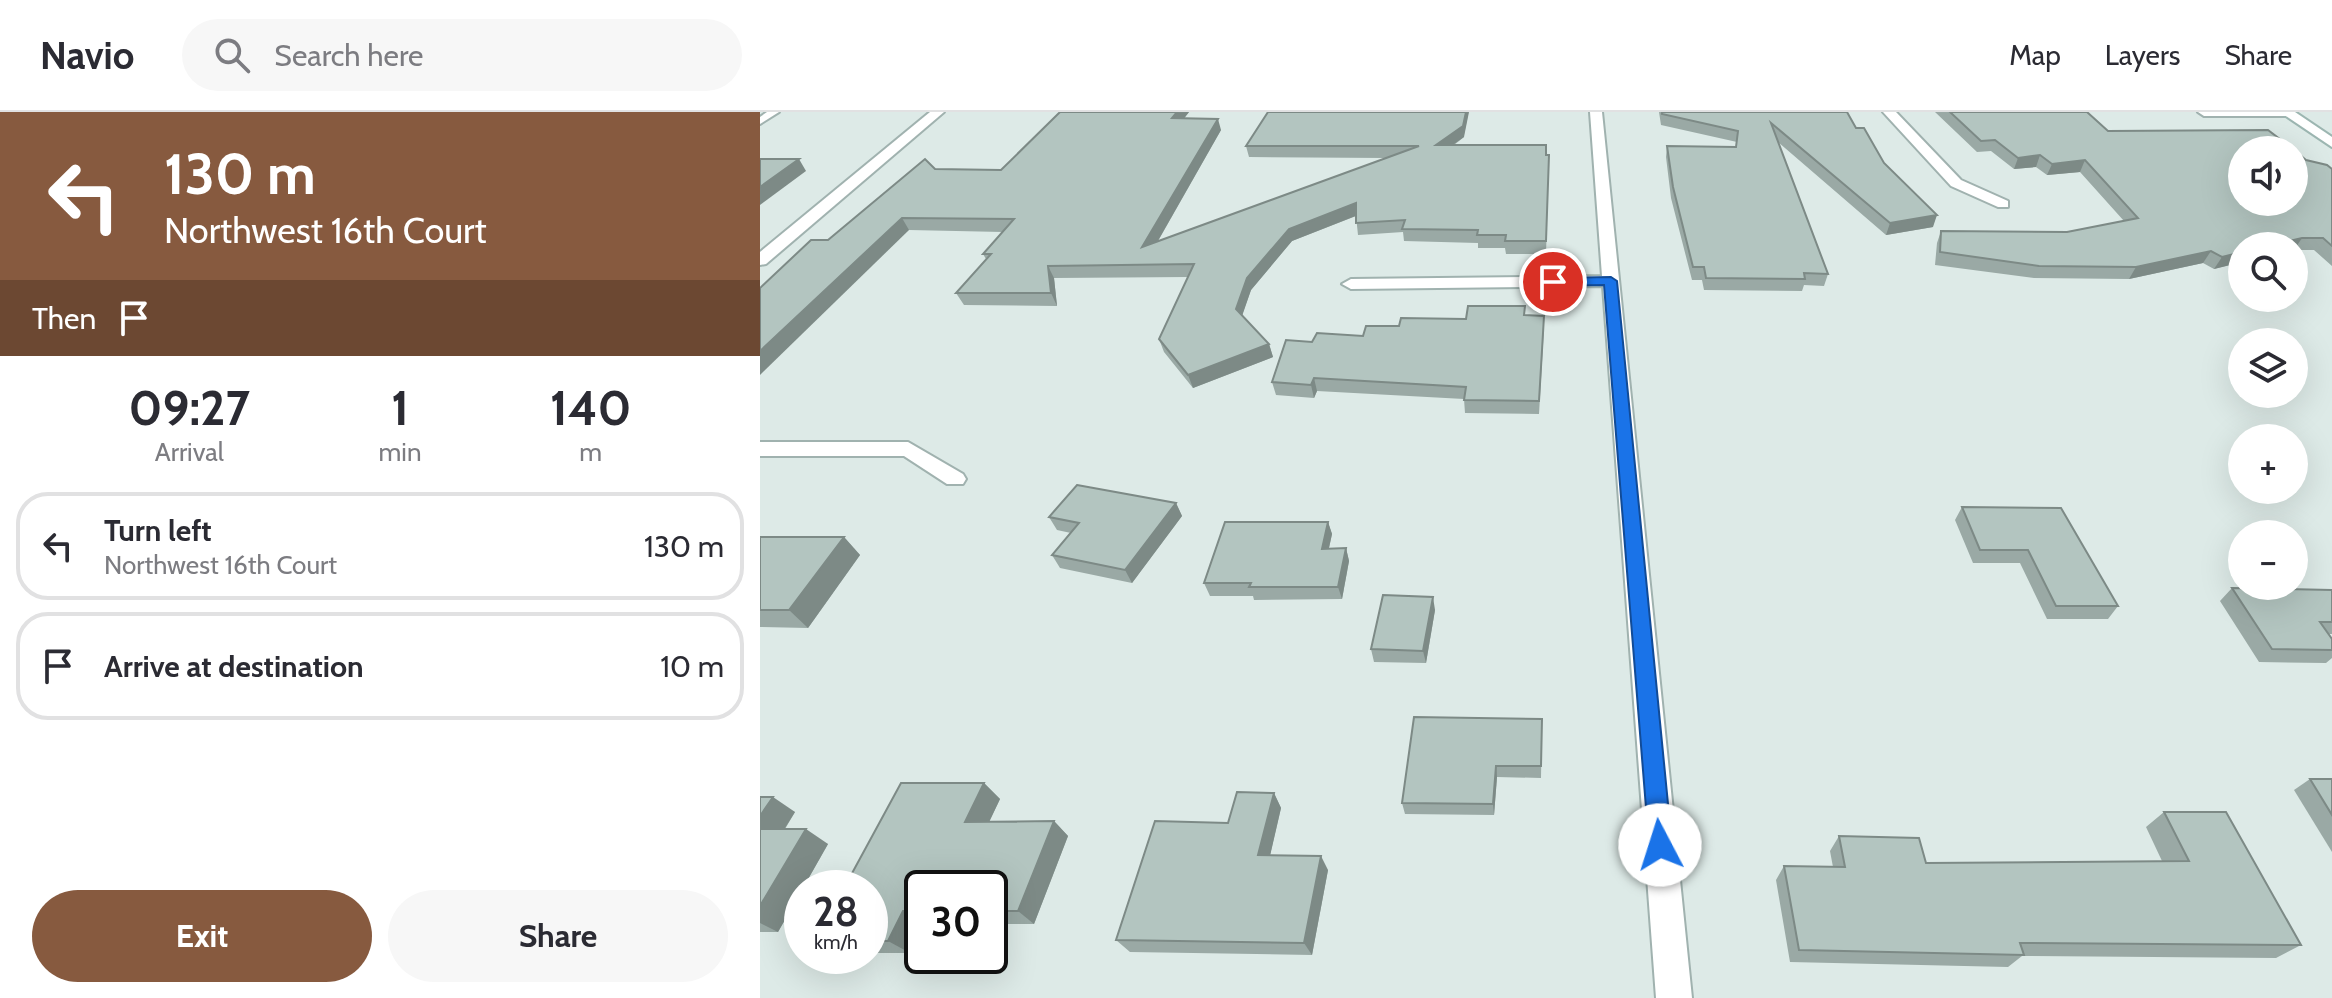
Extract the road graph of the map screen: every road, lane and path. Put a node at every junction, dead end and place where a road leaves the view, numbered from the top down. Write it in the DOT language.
graph roads {
  1 [pos="774,112"];
  2 [pos="938,112"];
  3 [pos="1596,112"];
  4 [pos="1889,112"];
  5 [pos="2204,112"];
  6 [pos="2286,112"];
  7 [pos="2294,112"];
  8 [pos="760,121"];
  9 [pos="2332,143"];
  10 [pos="2003,204"];
  11 [pos="760,260"];
  12 [pos="1611,281"];
  13 [pos="1351,284"];
  14 [pos="760,449"];
  15 [pos="955,479"];
  16 [pos="1674,998"];
  1 -- 8 [label="lane"];
  2 -- 11 [label="street"];
  3 -- 12 [label="street"];
  4 -- 10 [label="street"];
  5 -- 6 [label="street"];
  6 -- 7 [label="lane"];
  6 -- 9 [label="street"];
  12 -- 13 [label="street"];
  12 -- 16 [label="street"];
  14 -- 15 [label="street"];
}
